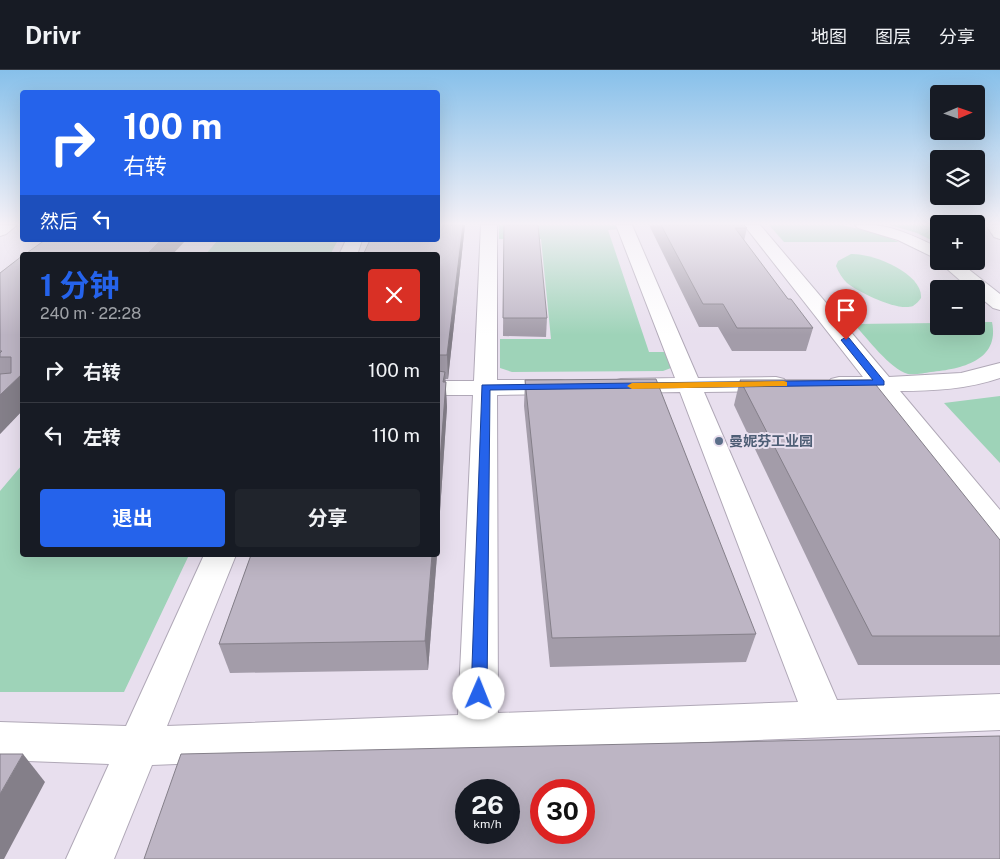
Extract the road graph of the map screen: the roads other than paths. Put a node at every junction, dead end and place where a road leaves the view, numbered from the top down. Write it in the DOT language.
graph roads {
  1 [pos="488,262"];
  2 [pos="639,262"];
  3 [pos="782,262"];
  4 [pos="958,270"];
  5 [pos="967,278"];
  6 [pos="1000,279"];
  7 [pos="1000,304"];
  8 [pos="1000,370"];
  9 [pos="881,383"];
  10 [pos="689,385"];
  11 [pos="485,387"];
  12 [pos="440,388"];
  13 [pos="1000,530"];
  14 [pos="219,557"];
  15 [pos="1000,712"];
  16 [pos="825,719"];
  17 [pos="478,733"];
  18 [pos="0,741"];
  19 [pos="138,746"];
  20 [pos="90,859"];
  1 -- 11 [label="street"];
  2 -- 10 [label="street"];
  3 -- 9 [label="street"];
  4 -- 5 [label="street"];
  5 -- 6 [label="street"];
  5 -- 7 [label="street"];
  8 -- 9 [label="street"];
  9 -- 10 [label="street"];
  9 -- 13 [label="street"];
  10 -- 11 [label="street"];
  10 -- 16 [label="street"];
  11 -- 12 [label="street"];
  11 -- 17 [label="street"];
  14 -- 19 [label="street"];
  15 -- 16 [label="street"];
  16 -- 17 [label="street"];
  17 -- 19 [label="street"];
  18 -- 19 [label="street"];
  19 -- 20 [label="street"];
}
